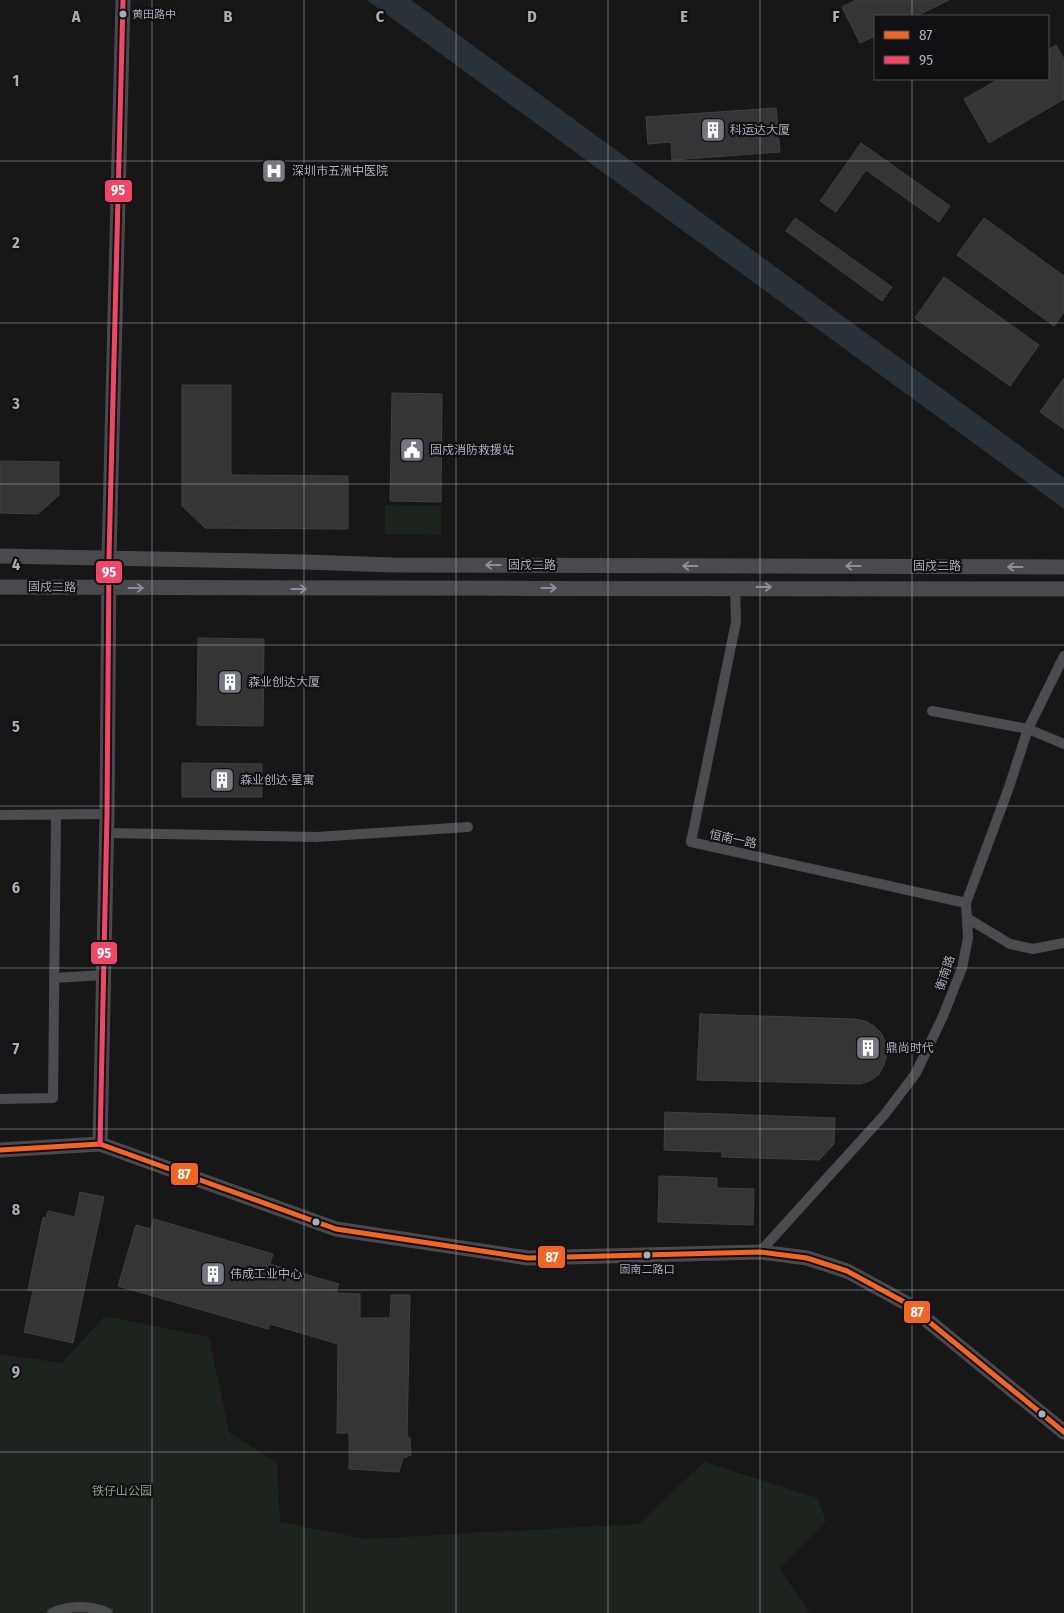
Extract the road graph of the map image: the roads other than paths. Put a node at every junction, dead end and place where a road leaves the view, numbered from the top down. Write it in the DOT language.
graph roads {
  1 [pos="123,0"];
  2 [pos="0,556"];
  3 [pos="109,557"];
  4 [pos="1064,567"];
  5 [pos="0,587"];
  6 [pos="735,587"];
  7 [pos="109,588"];
  8 [pos="1064,589"];
  9 [pos="1064,656"];
  10 [pos="932,711"];
  11 [pos="1028,729"];
  12 [pos="1064,744"];
  13 [pos="107,814"];
  14 [pos="0,815"];
  15 [pos="56,815"];
  16 [pos="468,827"];
  17 [pos="106,833"];
  18 [pos="966,902"];
  19 [pos="967,918"];
  20 [pos="1064,943"];
  21 [pos="104,975"];
  22 [pos="54,978"];
  23 [pos="0,1099"];
  24 [pos="100,1144"];
  25 [pos="0,1150"];
  26 [pos="760,1252"];
  27 [pos="1064,1432"];
  28 [pos="52,1613"];
  29 [pos="108,1613"];
  1 -- 3 [label="street"];
  2 -- 3 [label="street, 固戍二路"];
  4 -- 3 [label="street, 固戍二路, one-way"];
  3 -- 7 [label="street"];
  5 -- 7 [label="street, 固戍二路"];
  7 -- 6 [label="street, 固戍二路, one-way"];
  6 -- 8 [label="street, 固戍二路, one-way"];
  6 -- 18 [label="street, 恒南一路"];
  7 -- 13 [label="street"];
  9 -- 11 [label="street, 衡南路"];
  10 -- 11 [label="street"];
  11 -- 12 [label="street"];
  11 -- 18 [label="street, 衡南路"];
  13 -- 15 [label="street"];
  13 -- 17 [label="street"];
  14 -- 15 [label="street"];
  15 -- 22 [label="street"];
  16 -- 17 [label="street"];
  17 -- 21 [label="street"];
  18 -- 19 [label="street, 衡南路"];
  19 -- 20 [label="street"];
  19 -- 26 [label="street, 衡南路"];
  21 -- 22 [label="street"];
  21 -- 24 [label="street"];
  22 -- 23 [label="street"];
  24 -- 25 [label="street"];
  24 -- 26 [label="street"];
  26 -- 27 [label="street"];
  28 -- 29 [label="street"];
}
